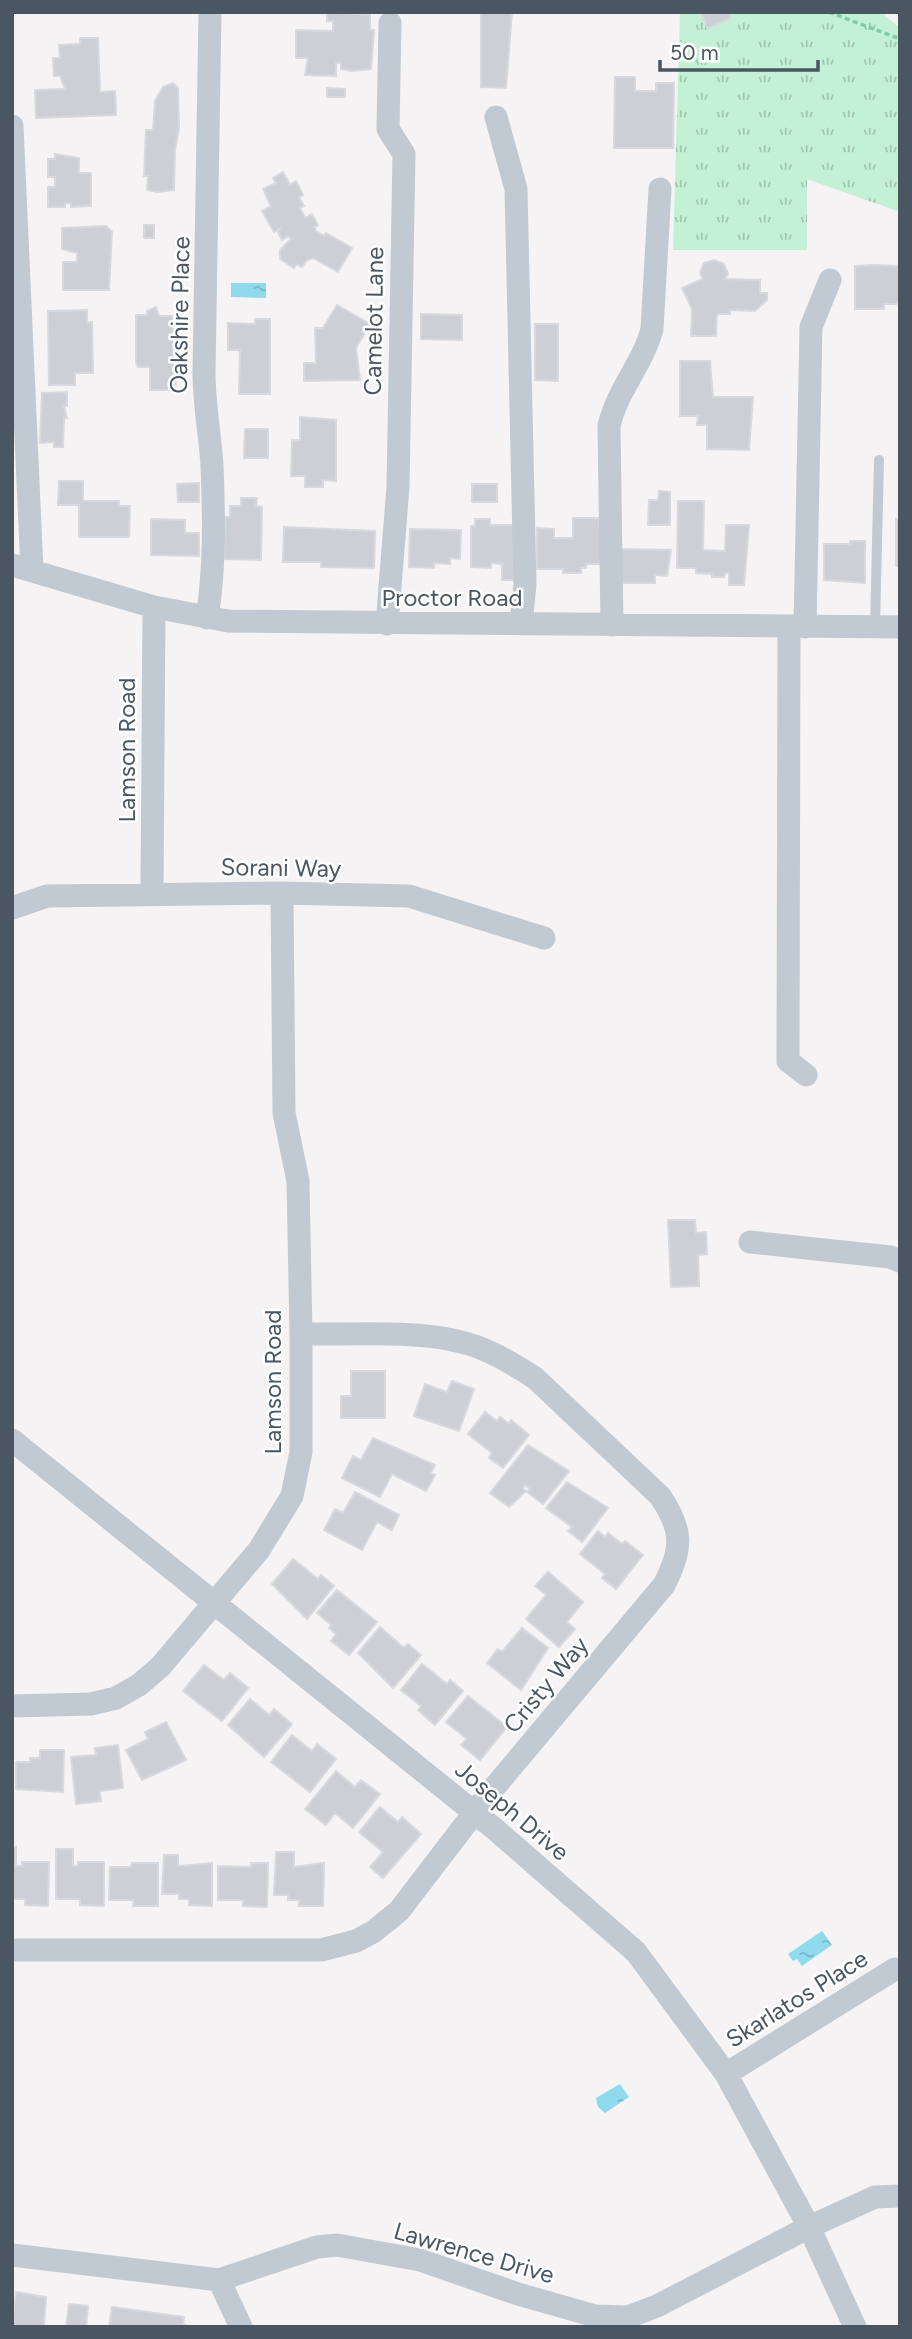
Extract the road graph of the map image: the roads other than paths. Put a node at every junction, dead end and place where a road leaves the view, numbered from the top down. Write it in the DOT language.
graph roads {
  1 [pos="210,12"];
  2 [pos="390,23"];
  3 [pos="496,117"];
  4 [pos="12,126"];
  5 [pos="660,189"];
  6 [pos="830,281"];
  7 [pos="879,460"];
  8 [pos="22,568"];
  9 [pos="154,607"];
  10 [pos="207,618"];
  11 [pos="387,624"];
  12 [pos="521,624"];
  13 [pos="612,625"];
  14 [pos="797,627"];
  15 [pos="875,627"];
  16 [pos="900,627"];
  17 [pos="152,893"];
  18 [pos="282,893"];
  19 [pos="12,908"];
  20 [pos="544,939"];
  21 [pos="806,1075"];
  22 [pos="750,1242"];
  23 [pos="900,1261"];
  24 [pos="301,1334"];
  25 [pos="12,1440"];
  26 [pos="215,1602"];
  27 [pos="12,1706"];
  28 [pos="474,1812"];
  29 [pos="12,1950"];
  30 [pos="895,1969"];
  31 [pos="726,2074"];
  32 [pos="900,2196"];
  33 [pos="809,2227"];
  34 [pos="12,2255"];
  35 [pos="219,2280"];
  36 [pos="241,2327"];
  37 [pos="855,2327"];
  1 -- 10 [label="street, Oakshire Place"];
  2 -- 11 [label="street, Camelot Lane"];
  3 -- 12 [label="street"];
  4 -- 8 [label="street"];
  5 -- 13 [label="street"];
  6 -- 14 [label="street"];
  7 -- 15 [label="lane"];
  8 -- 9 [label="street, Proctor Road"];
  9 -- 10 [label="street, Proctor Road"];
  9 -- 17 [label="street, Lamson Road"];
  10 -- 11 [label="street, Proctor Road"];
  11 -- 12 [label="street, Proctor Road"];
  12 -- 13 [label="street, Proctor Road"];
  13 -- 14 [label="street, Proctor Road"];
  14 -- 15 [label="street, Proctor Road"];
  14 -- 21 [label="street"];
  15 -- 16 [label="street, Proctor Road"];
  17 -- 18 [label="street, Sorani Way"];
  17 -- 19 [label="street, Sorani Way"];
  18 -- 20 [label="street, Sorani Way"];
  18 -- 24 [label="street, Lamson Road"];
  22 -- 23 [label="street"];
  24 -- 26 [label="street, Lamson Road"];
  24 -- 28 [label="street, Cristy Way"];
  25 -- 26 [label="street, Joseph Drive"];
  26 -- 27 [label="street, Lamson Road"];
  26 -- 28 [label="street, Joseph Drive"];
  28 -- 29 [label="street, Cristy Way"];
  28 -- 31 [label="street, Joseph Drive"];
  30 -- 31 [label="street, Skarlatos Place"];
  31 -- 33 [label="street, Joseph Drive"];
  32 -- 33 [label="street, Lawrence Drive"];
  33 -- 35 [label="street, Lawrence Drive"];
  33 -- 37 [label="street, Joseph Drive"];
  34 -- 35 [label="street, Lawrence Drive"];
  35 -- 36 [label="street"];
}
